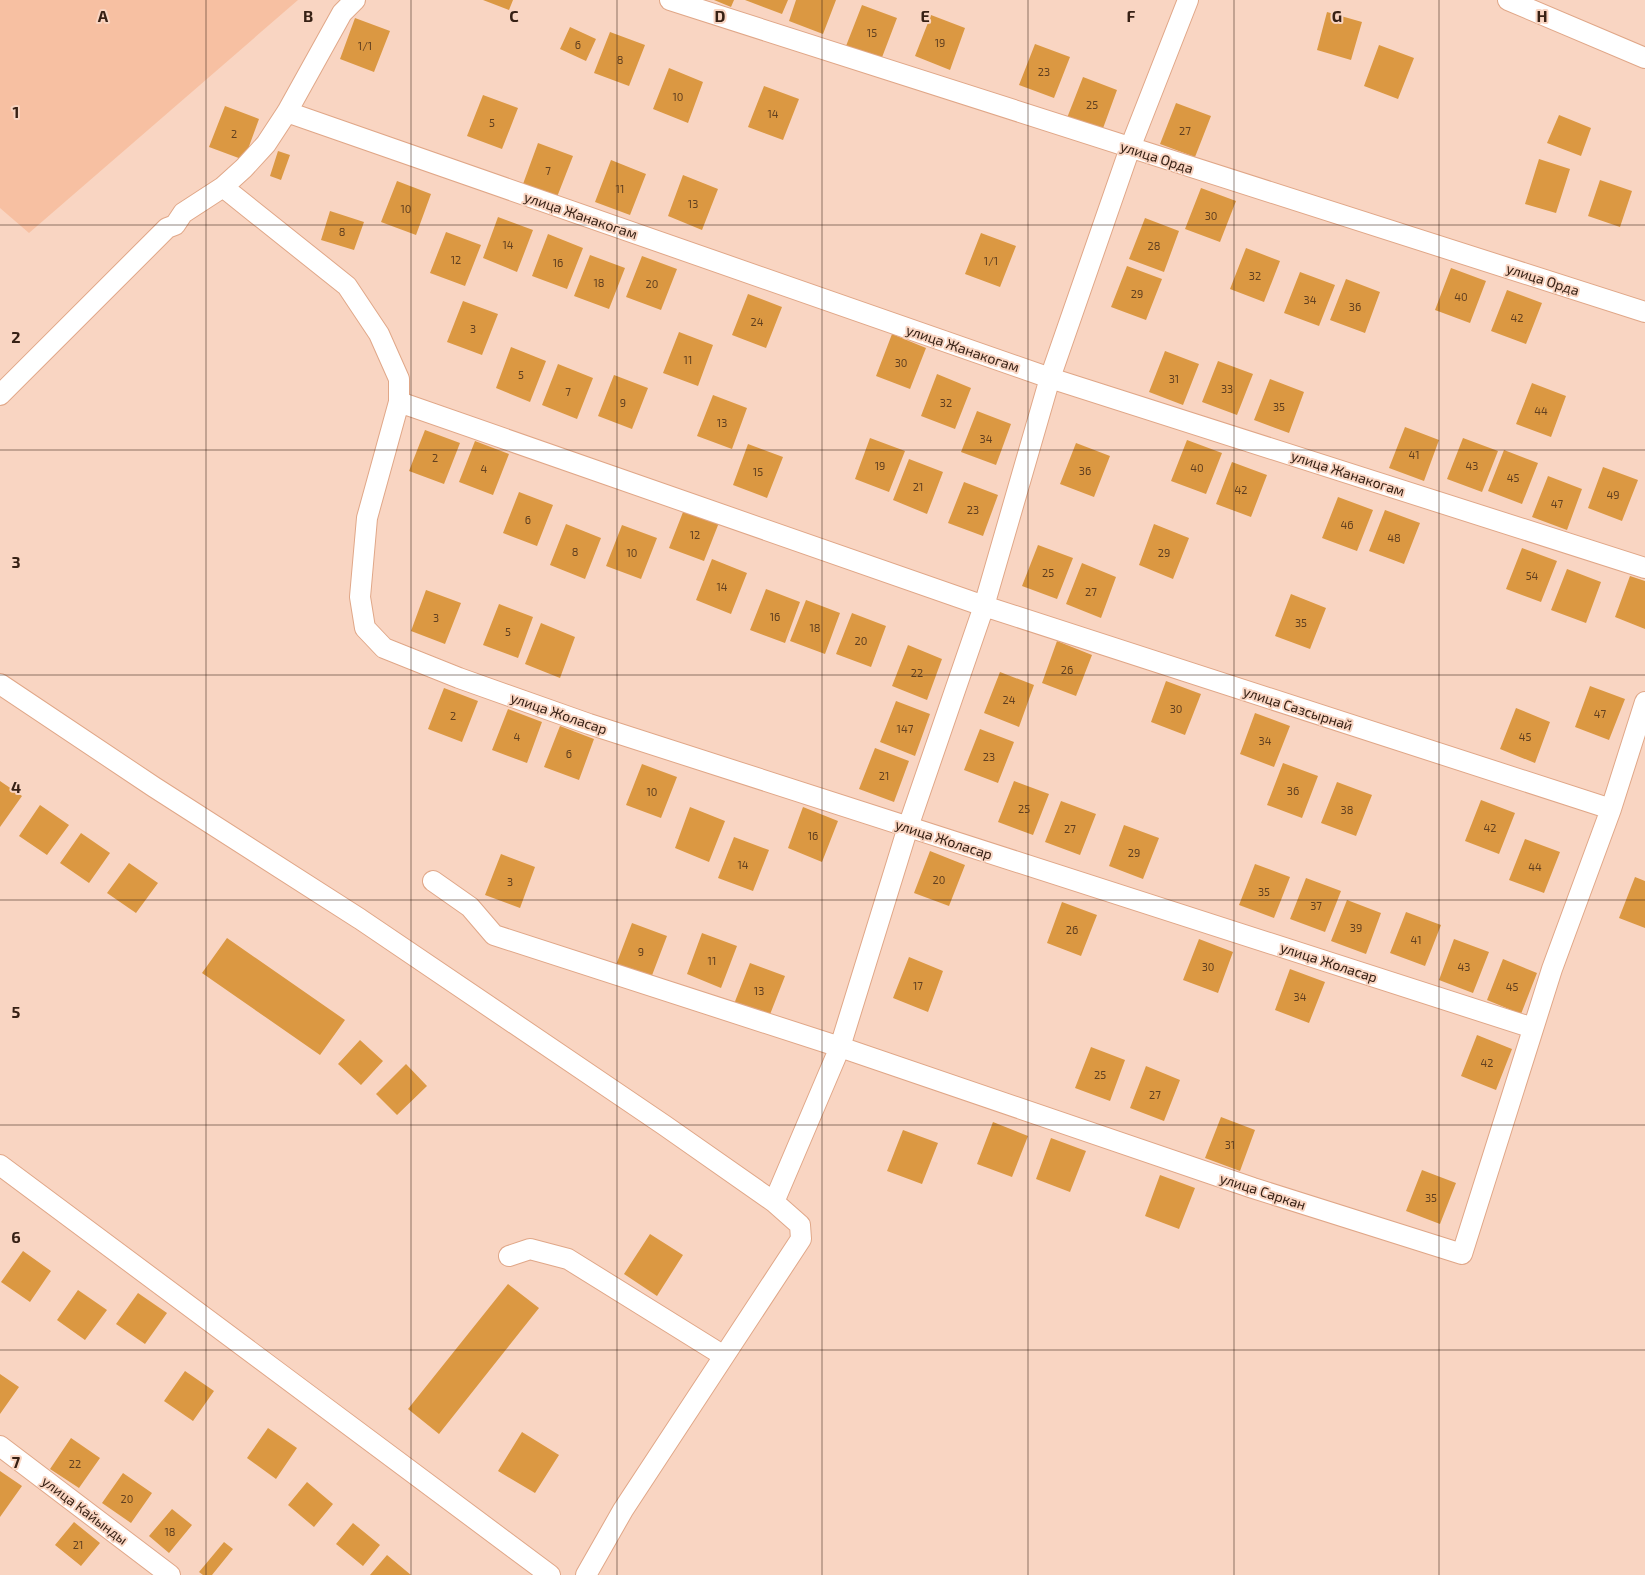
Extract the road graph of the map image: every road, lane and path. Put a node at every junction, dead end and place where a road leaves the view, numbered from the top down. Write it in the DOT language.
graph roads {
  1 [pos="355,0"];
  2 [pos="670,0"];
  3 [pos="1188,0"];
  4 [pos="1508,0"];
  5 [pos="1645,58"];
  6 [pos="287,112"];
  7 [pos="1130,148"];
  8 [pos="222,187"];
  9 [pos="1645,312"];
  10 [pos="1050,378"];
  11 [pos="0,395"];
  12 [pos="399,402"];
  13 [pos="1645,568"];
  14 [pos="984,606"];
  15 [pos="0,684"];
  16 [pos="1645,702"];
  17 [pos="1611,809"];
  18 [pos="908,827"];
  19 [pos="433,881"];
  20 [pos="1533,1028"];
  21 [pos="840,1047"];
  22 [pos="0,1165"];
  23 [pos="774,1202"];
  24 [pos="509,1256"];
  25 [pos="724,1356"];
  26 [pos="0,1446"];
  27 [pos="170,1575"];
  28 [pos="550,1575"];
  29 [pos="586,1575"];
  1 -- 6 [label="street"];
  2 -- 7 [label="street, улица Орда"];
  3 -- 7 [label="street"];
  4 -- 5 [label="street"];
  6 -- 8 [label="street"];
  6 -- 10 [label="street, улица Жанакогам"];
  7 -- 9 [label="street, улица Орда"];
  7 -- 10 [label="street"];
  8 -- 11 [label="street"];
  8 -- 12 [label="street"];
  10 -- 13 [label="street, улица Жанакогам"];
  10 -- 14 [label="street"];
  12 -- 14 [label="street, улица Сазсырнай"];
  12 -- 18 [label="street, улица Жоласар"];
  14 -- 17 [label="street, улица Сазсырнай"];
  14 -- 18 [label="street"];
  15 -- 23 [label="street"];
  16 -- 17 [label="street"];
  17 -- 20 [label="street"];
  18 -- 20 [label="street, улица Жоласар"];
  18 -- 21 [label="street"];
  19 -- 21 [label="street"];
  20 -- 21 [label="street, улица Саркан"];
  21 -- 23 [label="street"];
  22 -- 28 [label="street"];
  23 -- 25 [label="street"];
  24 -- 25 [label="street"];
  25 -- 29 [label="street"];
  26 -- 27 [label="street, улица Кайынды"];
}
